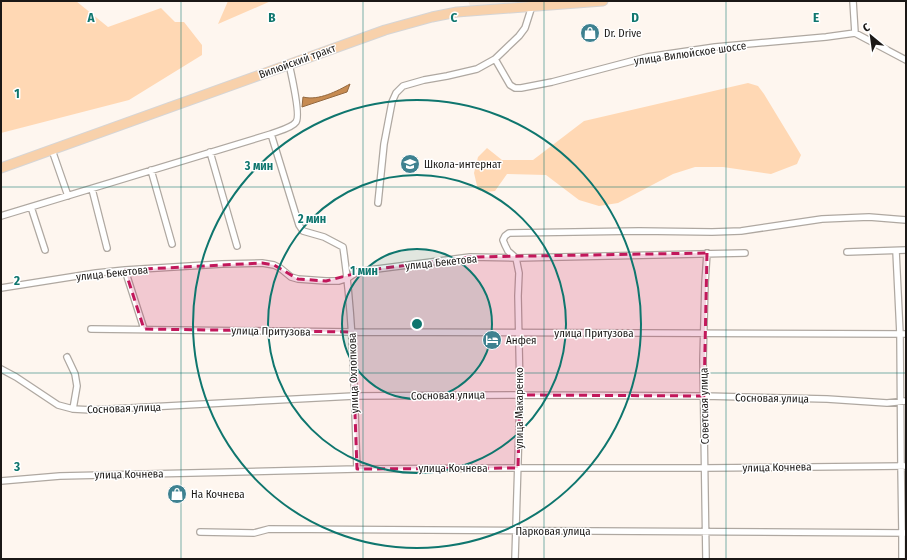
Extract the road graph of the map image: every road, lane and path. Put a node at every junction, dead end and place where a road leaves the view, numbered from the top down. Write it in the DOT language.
graph roads {
  1 [pos="603,1"];
  2 [pos="853,1"];
  3 [pos="532,6"];
  4 [pos="855,33"];
  5 [pos="495,59"];
  6 [pos="906,60"];
  7 [pos="289,64"];
  8 [pos="271,134"];
  9 [pos="52,150"];
  10 [pos="210,152"];
  11 [pos="1,168"];
  12 [pos="151,170"];
  13 [pos="92,189"];
  14 [pos="68,196"];
  15 [pos="378,203"];
  16 [pos="31,207"];
  17 [pos="1,216"];
  18 [pos="906,220"];
  19 [pos="172,244"];
  20 [pos="237,246"];
  21 [pos="107,248"];
  22 [pos="45,250"];
  23 [pos="896,250"];
  24 [pos="906,250"];
  25 [pos="847,252"];
  26 [pos="707,253"];
  27 [pos="745,253"];
  28 [pos="516,258"];
  29 [pos="125,270"];
  30 [pos="348,278"];
  31 [pos="1,288"];
  32 [pos="91,329"];
  33 [pos="144,329"];
  34 [pos="352,332"];
  35 [pos="518,333"];
  36 [pos="704,333"];
  37 [pos="903,334"];
  38 [pos="68,357"];
  39 [pos="1,370"];
  40 [pos="520,395"];
  41 [pos="354,396"];
  42 [pos="704,396"];
  43 [pos="903,402"];
  44 [pos="72,409"];
  45 [pos="903,466"];
  46 [pos="518,468"];
  47 [pos="705,468"];
  48 [pos="357,469"];
  49 [pos="1,481"];
  50 [pos="515,531"];
  51 [pos="200,532"];
  52 [pos="706,532"];
  53 [pos="904,533"];
  54 [pos="515,559"];
  55 [pos="706,559"];
  56 [pos="902,559"];
  1 -- 3 [label="main road, Вилюйский тракт"];
  2 -- 4 [label="street"];
  3 -- 5 [label="street"];
  3 -- 7 [label="main road, Вилюйский тракт"];
  4 -- 5 [label="street, улица Вилюйское шоссе"];
  4 -- 6 [label="street"];
  5 -- 15 [label="street"];
  7 -- 8 [label="street"];
  7 -- 9 [label="main road, Вилюйский тракт"];
  8 -- 10 [label="street"];
  8 -- 30 [label="street, улица Охлопкова"];
  9 -- 11 [label="main road, Вилюйский тракт"];
  9 -- 14 [label="street"];
  10 -- 12 [label="street"];
  10 -- 20 [label="street"];
  12 -- 13 [label="street"];
  12 -- 19 [label="street"];
  13 -- 14 [label="street"];
  13 -- 21 [label="street"];
  14 -- 16 [label="street"];
  16 -- 17 [label="street"];
  16 -- 22 [label="street"];
  18 -- 28 [label="street"];
  23 -- 24 [label="street"];
  23 -- 25 [label="street"];
  23 -- 37 [label="street"];
  26 -- 27 [label="street, улица Бекетова"];
  26 -- 28 [label="street, улица Бекетова"];
  26 -- 36 [label="street, Советская улица"];
  28 -- 30 [label="street, улица Бекетова"];
  28 -- 35 [label="street, улица Макаренко"];
  29 -- 30 [label="street, улица Бекетова"];
  29 -- 31 [label="street, улица Бекетова"];
  29 -- 33 [label="street"];
  30 -- 34 [label="street, улица Охлопкова"];
  32 -- 33 [label="street, улица Притузова"];
  33 -- 34 [label="street, улица Притузова"];
  34 -- 35 [label="street, улица Притузова"];
  34 -- 41 [label="street, улица Охлопкова"];
  35 -- 36 [label="street, улица Притузова"];
  35 -- 40 [label="street, улица Макаренко"];
  36 -- 37 [label="street, улица Притузова"];
  36 -- 42 [label="street, Советская улица"];
  37 -- 43 [label="street"];
  38 -- 44 [label="street"];
  39 -- 44 [label="street, Сосновая улица"];
  40 -- 41 [label="street, Сосновая улица"];
  40 -- 42 [label="street, Сосновая улица"];
  40 -- 46 [label="street, улица Макаренко"];
  41 -- 44 [label="street, Сосновая улица"];
  41 -- 48 [label="street, улица Охлопкова"];
  42 -- 43 [label="street, Сосновая улица"];
  42 -- 47 [label="street, Советская улица"];
  43 -- 45 [label="street"];
  45 -- 47 [label="street, улица Кочнева"];
  45 -- 53 [label="street"];
  46 -- 47 [label="street, улица Кочнева"];
  46 -- 48 [label="street, улица Кочнева"];
  46 -- 50 [label="street, улица Макаренко"];
  47 -- 52 [label="street, Советская улица"];
  48 -- 49 [label="street, улица Кочнева"];
  50 -- 51 [label="street, Парковая улица"];
  50 -- 52 [label="street, Парковая улица"];
  50 -- 54 [label="street, улица Макаренко"];
  52 -- 53 [label="street, Парковая улица"];
  52 -- 55 [label="street, Советская улица"];
  53 -- 56 [label="street"];
}
